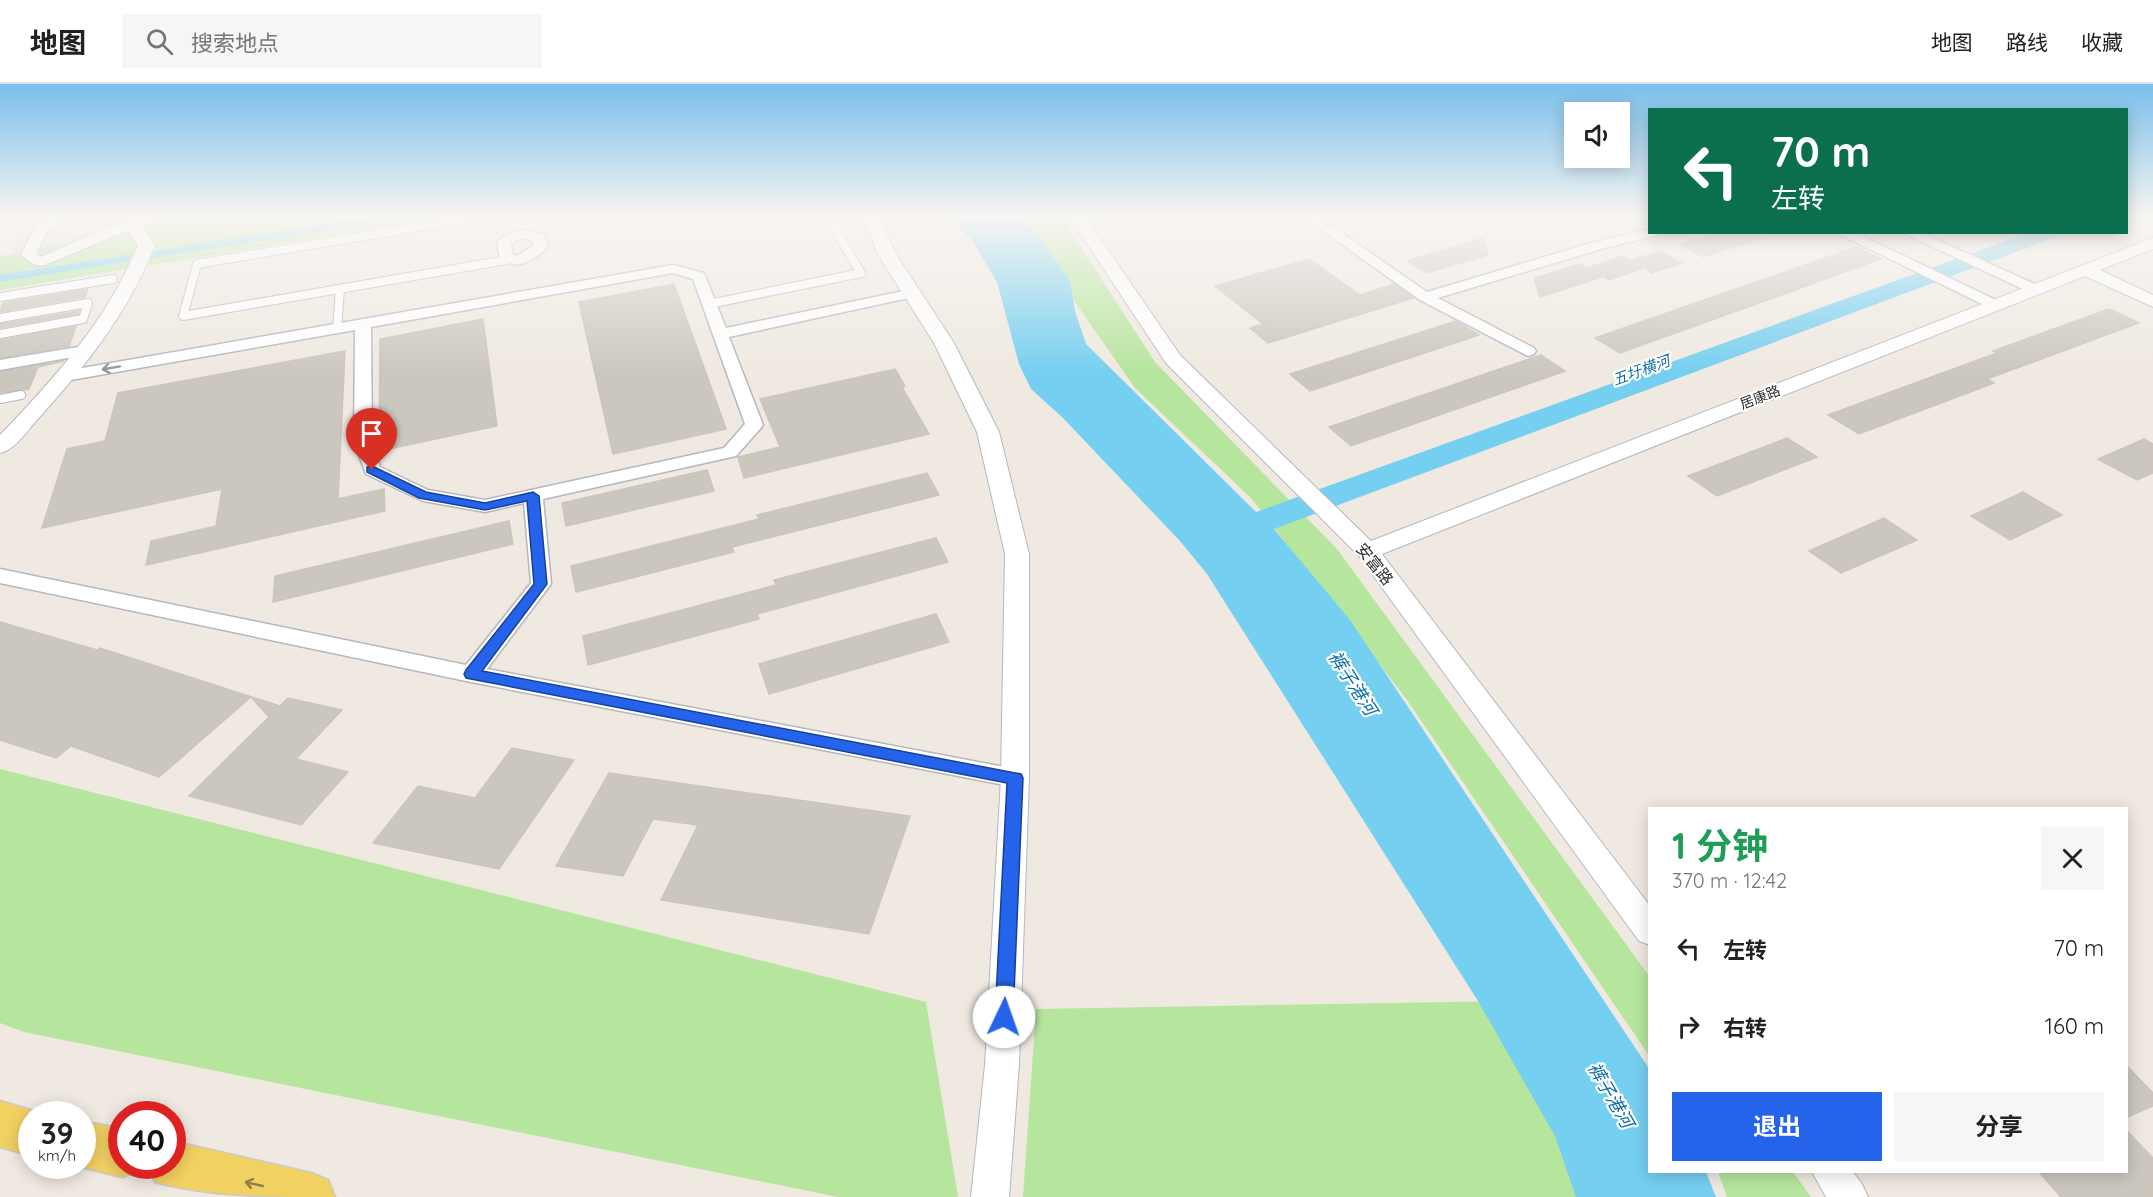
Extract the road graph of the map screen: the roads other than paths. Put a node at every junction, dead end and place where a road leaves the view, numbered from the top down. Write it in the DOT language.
graph roads {
  1 [pos="135,270"];
  2 [pos="195,270"];
  3 [pos="515,270"];
  4 [pos="521,270"];
  5 [pos="623,270"];
  6 [pos="679,270"];
  7 [pos="859,270"];
  8 [pos="897,270"];
  9 [pos="1113,270"];
  10 [pos="1386,270"];
  11 [pos="1516,270"];
  12 [pos="1920,270"];
  13 [pos="1991,270"];
  14 [pos="2083,270"];
  15 [pos="2087,270"];
  16 [pos="518,274"];
  17 [pos="113,279"];
  18 [pos="340,289"];
  19 [pos="2034,289"];
  20 [pos="913,293"];
  21 [pos="0,297"];
  22 [pos="1425,297"];
  23 [pos="2153,302"];
  24 [pos="709,304"];
  25 [pos="1995,304"];
  26 [pos="0,318"];
  27 [pos="363,324"];
  28 [pos="337,329"];
  29 [pos="0,334"];
  30 [pos="720,334"];
  31 [pos="84,351"];
  32 [pos="1528,351"];
  33 [pos="0,364"];
  34 [pos="65,376"];
  35 [pos="21,395"];
  36 [pos="0,399"];
  37 [pos="0,447"];
  38 [pos="533,496"];
  39 [pos="1367,551"];
  40 [pos="0,576"];
  41 [pos="471,674"];
  42 [pos="1015,778"];
  43 [pos="1648,928"];
  44 [pos="0,1124"];
  45 [pos="18,1128"];
  46 [pos="186,1168"];
  47 [pos="1831,1173"];
  48 [pos="311,1197"];
  49 [pos="990,1197"];
  50 [pos="1849,1197"];
  1 -- 31 [label="street"];
  2 -- 18 [label="lane"];
  3 -- 16 [label="street"];
  4 -- 16 [label="street"];
  5 -- 16 [label="street"];
  6 -- 24 [label="street"];
  7 -- 24 [label="lane"];
  8 -- 20 [label="street"];
  9 -- 39 [label="street, 安富路"];
  10 -- 22 [label="street"];
  11 -- 22 [label="street"];
  12 -- 25 [label="street"];
  13 -- 19 [label="street"];
  14 -- 19 [label="street, 居康路"];
  15 -- 23 [label="street"];
  16 -- 18 [label="lane"];
  16 -- 27 [label="street"];
  17 -- 21 [label="lane"];
  18 -- 28 [label="lane"];
  19 -- 25 [label="street, 居康路"];
  20 -- 30 [label="street"];
  20 -- 42 [label="street"];
  22 -- 32 [label="street"];
  24 -- 30 [label="street"];
  25 -- 39 [label="street, 居康路"];
  26 -- 29 [label="lane"];
  27 -- 28 [label="street"];
  27 -- 38 [label="street"];
  28 -- 34 [label="street, one-way"];
  30 -- 38 [label="street"];
  31 -- 33 [label="street"];
  31 -- 34 [label="street"];
  34 -- 37 [label="street"];
  35 -- 36 [label="lane"];
  38 -- 41 [label="street"];
  39 -- 43 [label="street, 安富路"];
  40 -- 41 [label="street"];
  41 -- 42 [label="street"];
  42 -- 49 [label="street"];
  44 -- 45 [label="main road"];
  48 -- 46 [label="main road, one-way"];
  47 -- 50 [label="street"];
}
